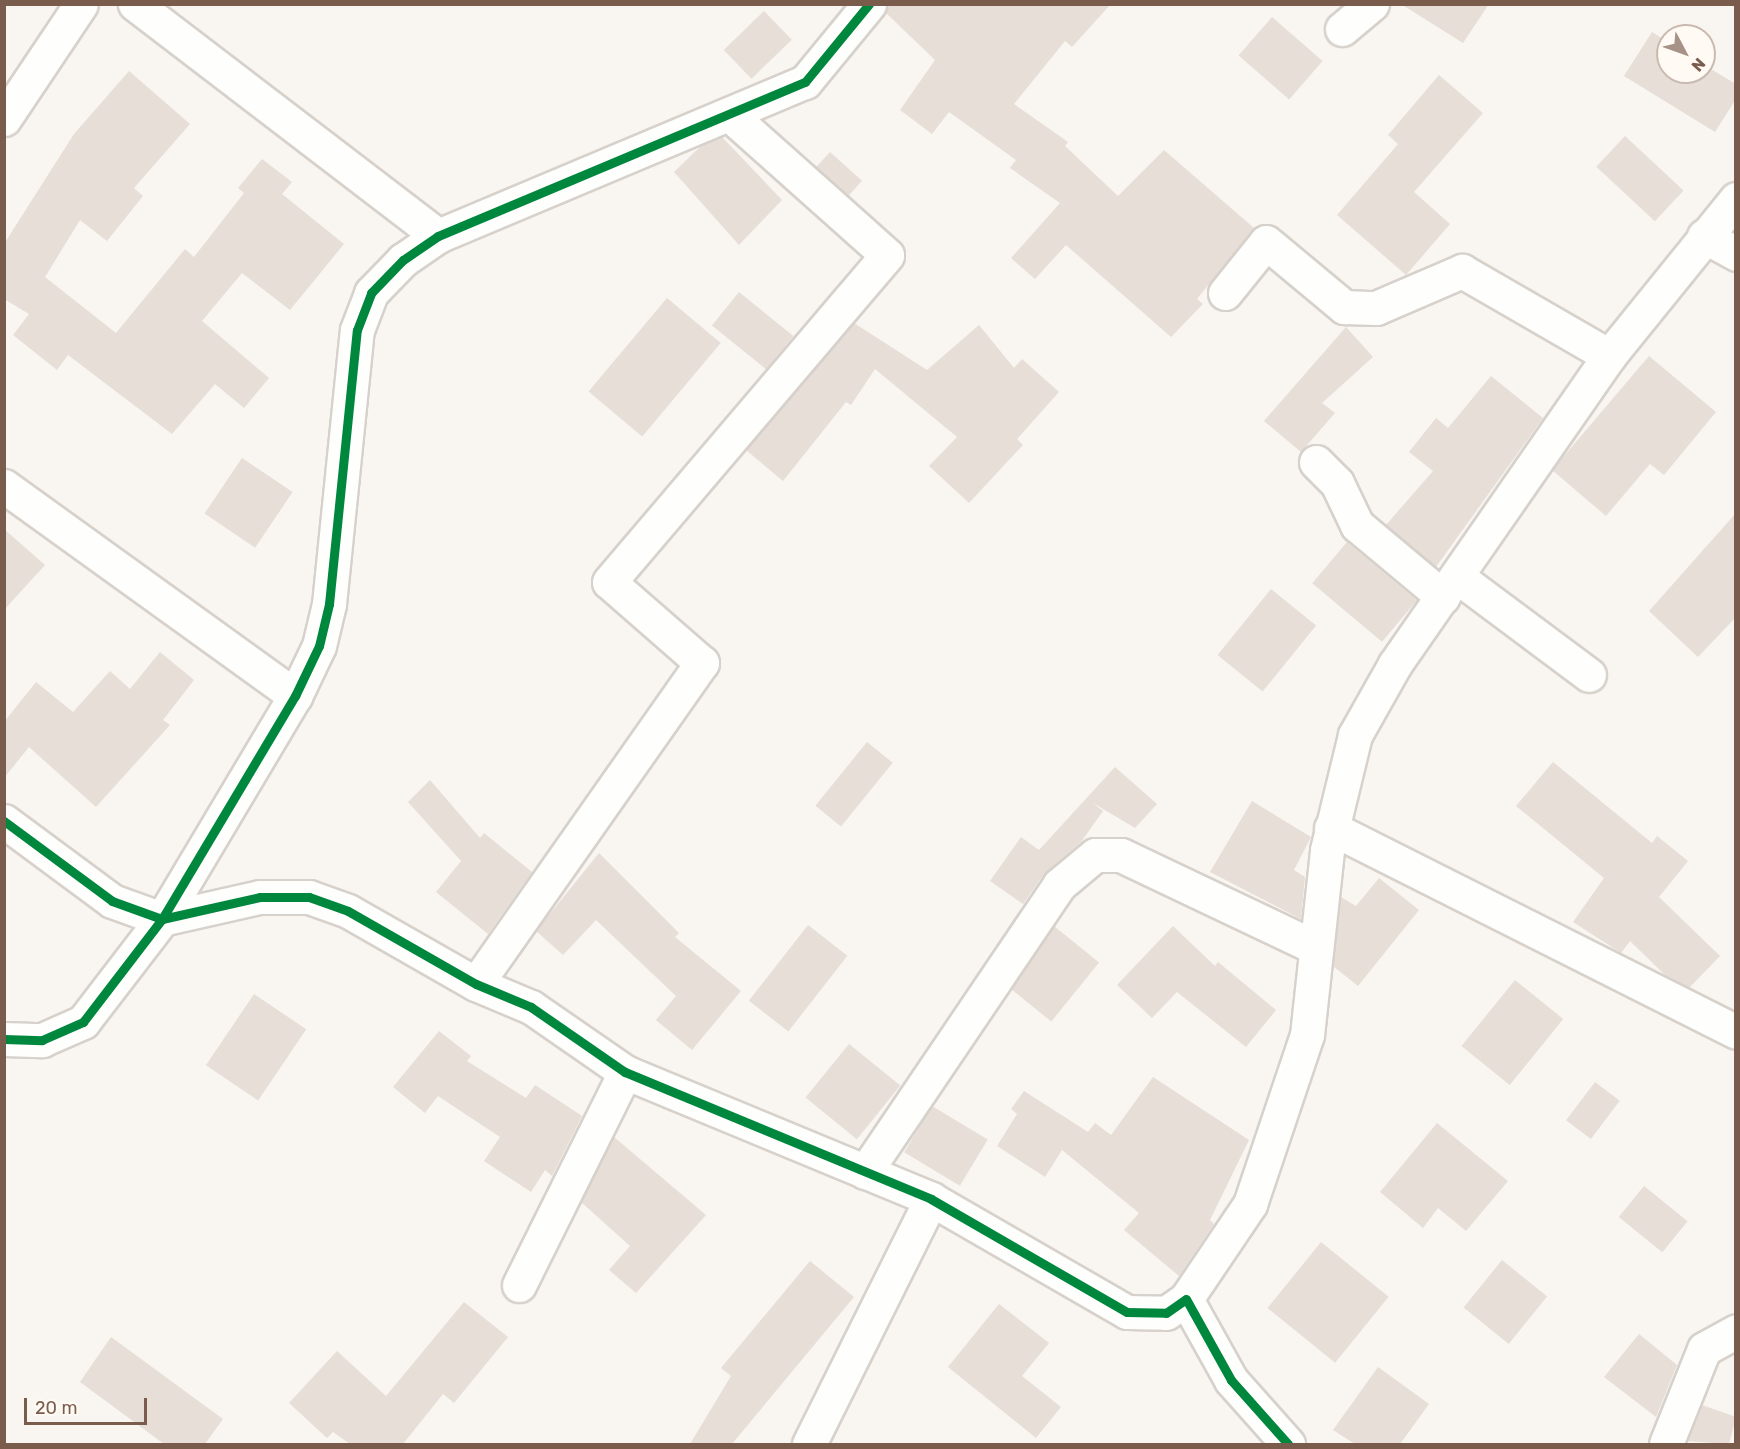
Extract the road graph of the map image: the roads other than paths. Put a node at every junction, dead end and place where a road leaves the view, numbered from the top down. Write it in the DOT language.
graph roads {
  1 [pos="81,4"];
  2 [pos="135,4"];
  3 [pos="869,4"];
  4 [pos="1372,4"];
  5 [pos="1342,29"];
  6 [pos="730,115"];
  7 [pos="4,118"];
  8 [pos="1736,199"];
  9 [pos="438,236"];
  10 [pos="1704,236"];
  11 [pos="1736,254"];
  12 [pos="1225,293"];
  13 [pos="1609,356"];
  14 [pos="1316,462"];
  15 [pos="4,486"];
  16 [pos="1451,587"];
  17 [pos="1589,675"];
  18 [pos="295,696"];
  19 [pos="4,821"];
  20 [pos="1331,828"];
  21 [pos="162,919"];
  22 [pos="1316,947"];
  23 [pos="476,984"];
  24 [pos="1736,1032"];
  25 [pos="4,1039"];
  26 [pos="625,1072"];
  27 [pos="865,1172"];
  28 [pos="931,1199"];
  29 [pos="519,1285"];
  30 [pos="1186,1299"];
  31 [pos="1736,1331"];
  32 [pos="808,1444"];
  33 [pos="1288,1444"];
  34 [pos="1666,1444"];
  1 -- 7 [label="street"];
  2 -- 9 [label="street"];
  3 -- 6 [label="street"];
  4 -- 5 [label="street"];
  6 -- 9 [label="street"];
  6 -- 23 [label="street"];
  8 -- 10 [label="street"];
  9 -- 18 [label="street"];
  10 -- 11 [label="street"];
  10 -- 13 [label="street"];
  12 -- 13 [label="street"];
  13 -- 16 [label="street"];
  14 -- 16 [label="street"];
  15 -- 18 [label="street"];
  16 -- 17 [label="street"];
  16 -- 20 [label="street"];
  18 -- 21 [label="street"];
  19 -- 21 [label="street"];
  20 -- 22 [label="street"];
  20 -- 24 [label="street"];
  21 -- 23 [label="street"];
  21 -- 25 [label="street"];
  22 -- 27 [label="street"];
  22 -- 30 [label="street"];
  23 -- 26 [label="street"];
  26 -- 27 [label="street"];
  26 -- 29 [label="street"];
  27 -- 28 [label="street"];
  28 -- 30 [label="street"];
  28 -- 32 [label="street"];
  30 -- 33 [label="street"];
  31 -- 34 [label="street"];
}
